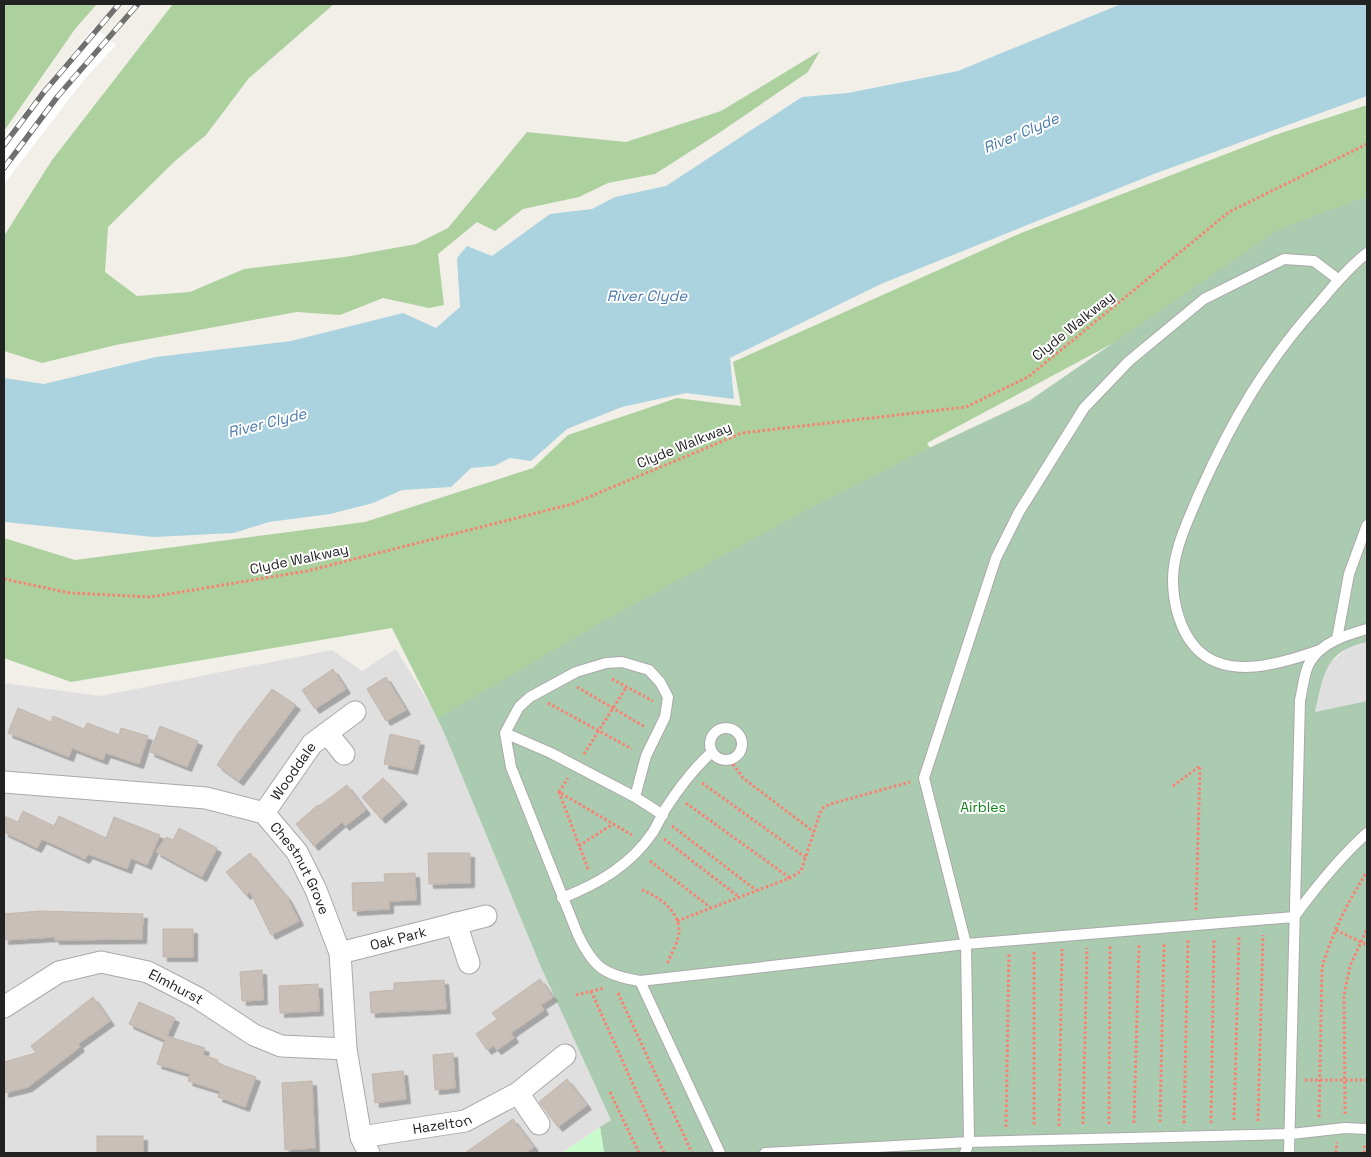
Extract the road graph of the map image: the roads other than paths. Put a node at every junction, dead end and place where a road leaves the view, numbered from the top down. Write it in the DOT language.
graph roads {
  1 [pos="1367,253"];
  2 [pos="1339,280"];
  3 [pos="1367,525"];
  4 [pos="1367,629"];
  5 [pos="1337,640"];
  6 [pos="1320,650"];
  7 [pos="355,712"];
  8 [pos="327,733"];
  9 [pos="505,734"];
  10 [pos="712,752"];
  11 [pos="344,754"];
  12 [pos="4,782"];
  13 [pos="635,797"];
  14 [pos="264,814"];
  15 [pos="662,816"];
  16 [pos="1367,834"];
  17 [pos="562,898"];
  18 [pos="486,916"];
  19 [pos="1294,917"];
  20 [pos="456,923"];
  21 [pos="966,944"];
  22 [pos="340,954"];
  23 [pos="470,963"];
  24 [pos="640,981"];
  25 [pos="4,1007"];
  26 [pos="346,1049"];
  27 [pos="565,1055"];
  28 [pos="518,1093"];
  29 [pos="540,1124"];
  30 [pos="1367,1129"];
  31 [pos="1290,1134"];
  32 [pos="969,1142"];
  33 [pos="365,1145"];
  34 [pos="720,1153"];
  35 [pos="765,1153"];
  36 [pos="965,1153"];
  37 [pos="1289,1153"];
  1 -- 2 [label="lane"];
  2 -- 6 [label="lane"];
  2 -- 21 [label="lane"];
  3 -- 5 [label="lane"];
  4 -- 5 [label="lane"];
  5 -- 6 [label="lane"];
  6 -- 19 [label="lane"];
  7 -- 8 [label="street, Wooddale"];
  8 -- 11 [label="street, Wooddale"];
  8 -- 14 [label="street, Wooddale"];
  9 -- 13 [label="lane"];
  9 -- 13 [label="lane"];
  9 -- 17 [label="lane"];
  10 -- 10 [label="lane"];
  10 -- 15 [label="lane"];
  12 -- 14 [label="street, Chestnut Grove"];
  13 -- 15 [label="lane"];
  14 -- 22 [label="street, Chestnut Grove"];
  15 -- 17 [label="lane"];
  16 -- 19 [label="lane"];
  17 -- 24 [label="lane"];
  18 -- 20 [label="street, Oak Park"];
  19 -- 21 [label="lane"];
  19 -- 31 [label="lane"];
  20 -- 22 [label="street, Oak Park"];
  20 -- 23 [label="street"];
  21 -- 24 [label="lane"];
  21 -- 32 [label="lane"];
  22 -- 26 [label="street, Chestnut Grove"];
  24 -- 34 [label="lane"];
  25 -- 26 [label="street, Elmhurst"];
  26 -- 33 [label="street, Chestnut Grove"];
  27 -- 28 [label="street, Hazelton"];
  28 -- 29 [label="street"];
  28 -- 33 [label="street, Hazelton"];
  30 -- 31 [label="lane"];
  31 -- 32 [label="lane"];
  31 -- 37 [label="lane"];
  32 -- 35 [label="lane"];
  32 -- 36 [label="lane"];
}
